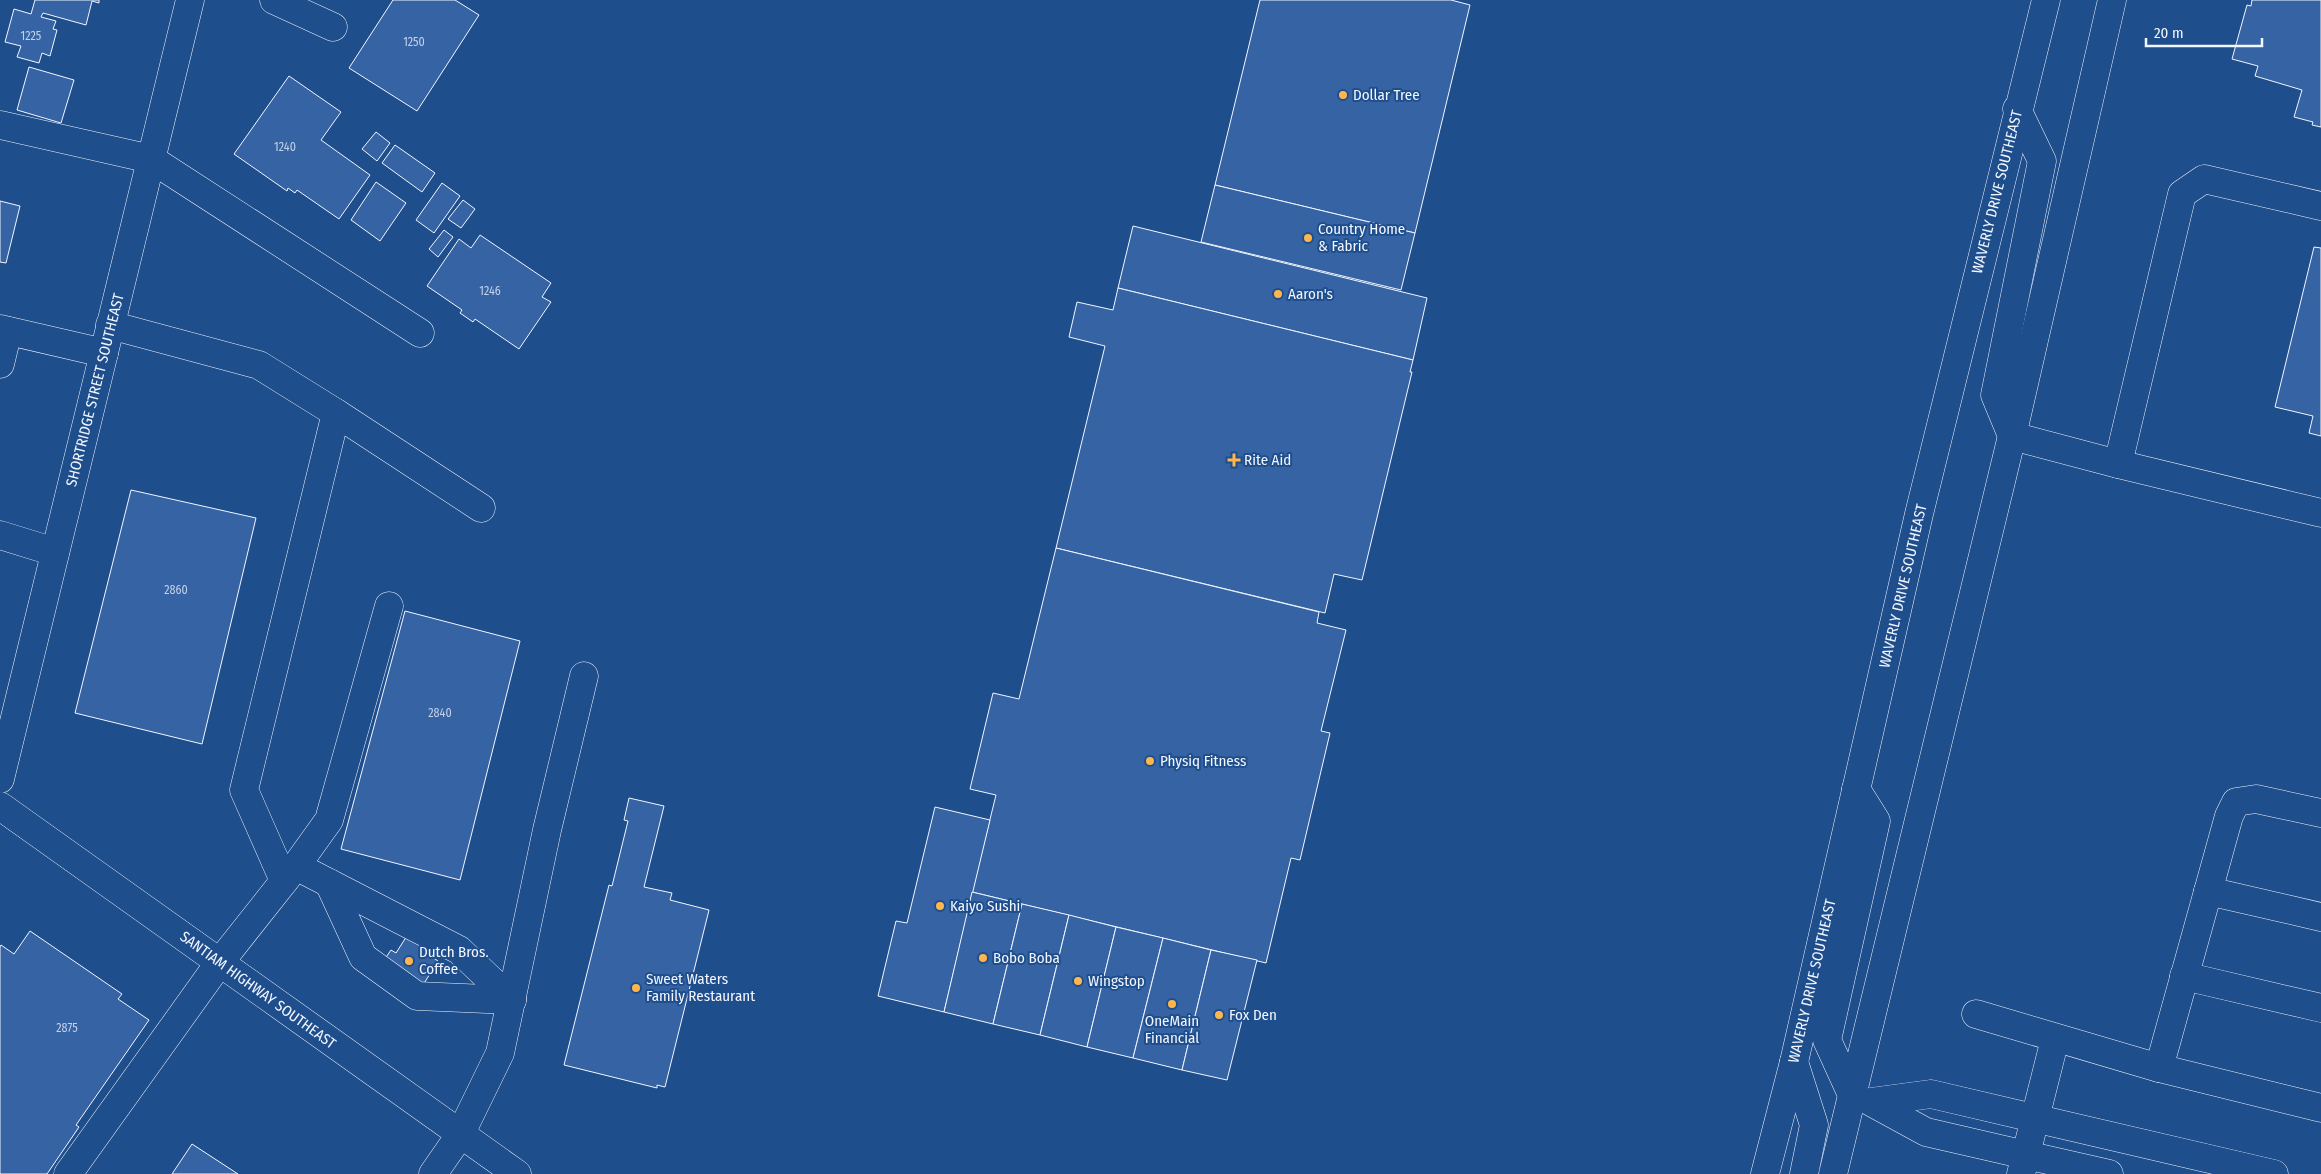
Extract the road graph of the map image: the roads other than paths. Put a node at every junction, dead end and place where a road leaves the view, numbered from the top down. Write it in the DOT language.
graph roads {
  1 [pos="190,0"];
  2 [pos="274,0"];
  3 [pos="2046,0"];
  4 [pos="2112,0"];
  5 [pos="333,27"];
  6 [pos="2017,109"];
  7 [pos="0,125"];
  8 [pos="151,159"];
  9 [pos="2321,206"];
  10 [pos="110,325"];
  11 [pos="4,330"];
  12 [pos="420,333"];
  13 [pos="104,353"];
  14 [pos="0,364"];
  15 [pos="336,413"];
  16 [pos="2012,436"];
  17 [pos="2118,464"];
  18 [pos="481,508"];
  19 [pos="2321,513"];
  20 [pos="0,535"];
  21 [pos="55,552"];
  22 [pos="389,606"];
  23 [pos="584,676"];
  24 [pos="0,779"];
  25 [pos="1856,789"];
  26 [pos="0,806"];
  27 [pos="2321,813"];
  28 [pos="290,874"];
  29 [pos="329,882"];
  30 [pos="2208,891"];
  31 [pos="2321,917"];
  32 [pos="220,962"];
  33 [pos="2184,976"];
  34 [pos="512,1000"];
  35 [pos="2321,1008"];
  36 [pos="1976,1014"];
  37 [pos="2055,1039"];
  38 [pos="1794,1062"];
  39 [pos="2158,1068"];
  40 [pos="1861,1098"];
  41 [pos="2321,1108"];
  42 [pos="2035,1120"];
  43 [pos="460,1135"];
  44 [pos="2023,1165"];
  45 [pos="68,1174"];
  46 [pos="433,1174"];
  47 [pos="517,1174"];
  48 [pos="1766,1174"];
  49 [pos="1804,1174"];
  50 [pos="1833,1174"];
  51 [pos="2109,1174"];
  52 [pos="2274,1174"];
  1 -- 8 [label="main road, SHORTRIDGE STREET SOUTHEAST"];
  2 -- 5 [label="main road"];
  3 -- 6 [label="main road, WAVERLY DRIVE SOUTHEAST"];
  4 -- 16 [label="main road"];
  6 -- 16 [label="main road"];
  6 -- 25 [label="main road, WAVERLY DRIVE SOUTHEAST"];
  7 -- 8 [label="main road"];
  8 -- 10 [label="main road, SHORTRIDGE STREET SOUTHEAST"];
  8 -- 12 [label="main road"];
  9 -- 17 [label="main road"];
  10 -- 13 [label="main road, SHORTRIDGE STREET SOUTHEAST"];
  10 -- 15 [label="main road"];
  11 -- 13 [label="main road"];
  11 -- 14 [label="main road"];
  13 -- 21 [label="main road, SHORTRIDGE STREET SOUTHEAST"];
  15 -- 18 [label="main road"];
  15 -- 28 [label="main road"];
  16 -- 17 [label="main road"];
  16 -- 40 [label="main road"];
  17 -- 19 [label="main road"];
  20 -- 21 [label="main road"];
  21 -- 24 [label="main road, SHORTRIDGE STREET SOUTHEAST"];
  22 -- 28 [label="main road"];
  23 -- 34 [label="main road"];
  25 -- 38 [label="main road, WAVERLY DRIVE SOUTHEAST"];
  25 -- 40 [label="main road"];
  26 -- 32 [label="main road, SANTIAM HIGHWAY SOUTHEAST"];
  27 -- 30 [label="main road"];
  28 -- 29 [label="main road"];
  28 -- 32 [label="main road"];
  29 -- 34 [label="main road"];
  29 -- 34 [label="main road"];
  30 -- 31 [label="main road"];
  30 -- 33 [label="main road"];
  32 -- 43 [label="main road, SANTIAM HIGHWAY SOUTHEAST"];
  32 -- 45 [label="main road"];
  33 -- 35 [label="main road"];
  33 -- 39 [label="main road"];
  34 -- 43 [label="main road"];
  36 -- 37 [label="main road"];
  37 -- 39 [label="main road"];
  37 -- 42 [label="main road"];
  38 -- 48 [label="main road, WAVERLY DRIVE SOUTHEAST"];
  38 -- 49 [label="main road"];
  39 -- 41 [label="main road"];
  40 -- 42 [label="main road"];
  40 -- 44 [label="main road"];
  40 -- 50 [label="main road"];
  42 -- 44 [label="main road"];
  42 -- 52 [label="main road"];
  43 -- 46 [label="main road"];
  43 -- 47 [label="main road, SANTIAM HIGHWAY SOUTHEAST"];
  44 -- 51 [label="main road"];
}
